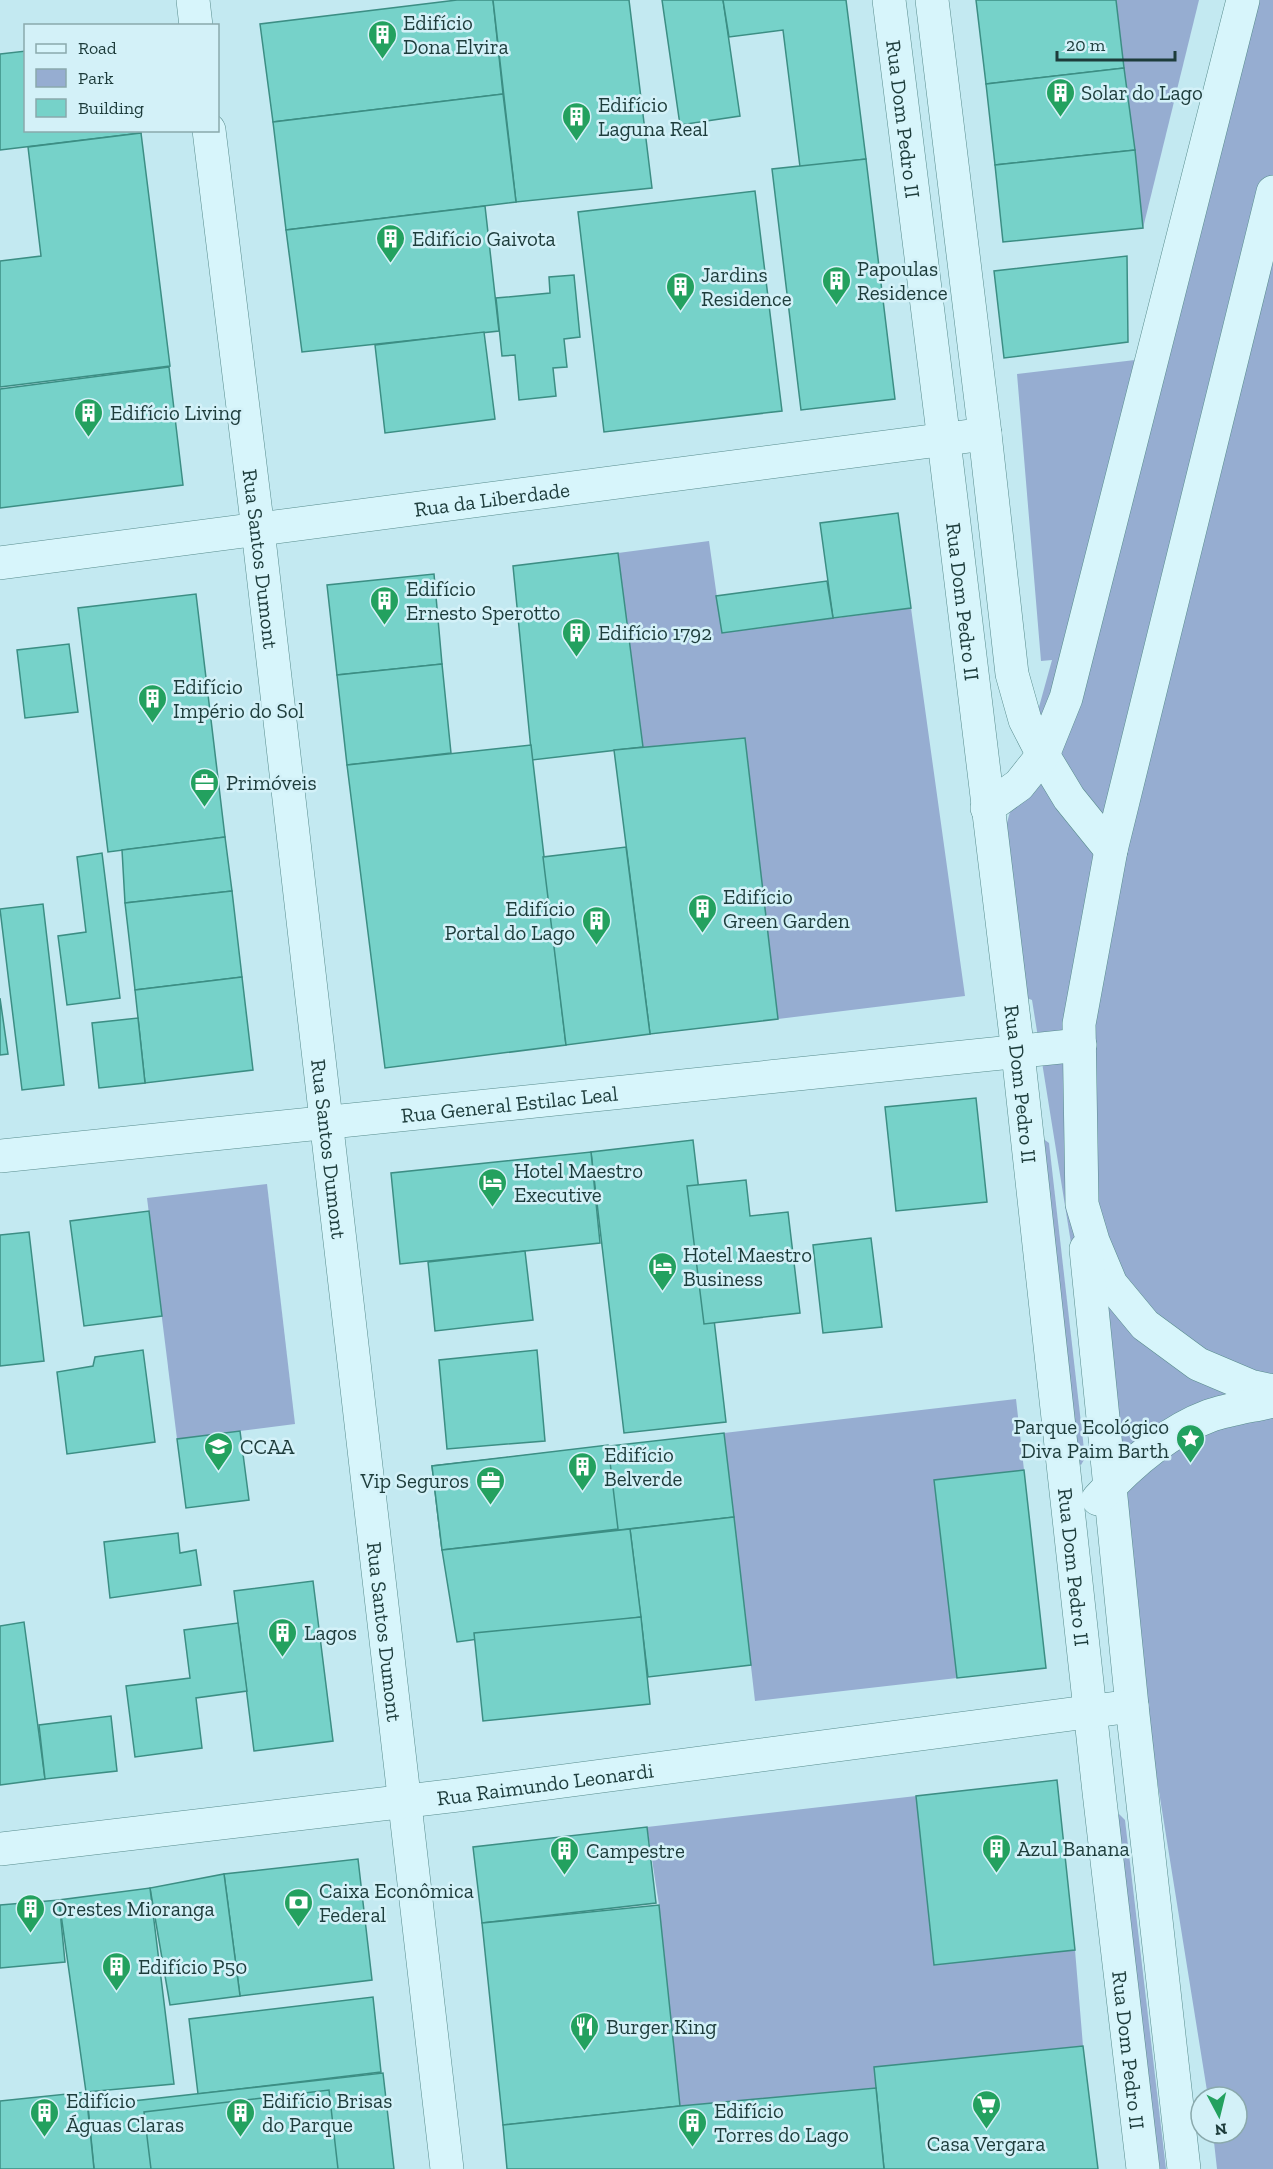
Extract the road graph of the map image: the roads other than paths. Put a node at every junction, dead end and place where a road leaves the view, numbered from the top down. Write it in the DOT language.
graph roads {
  1 [pos="193,0"];
  2 [pos="889,0"];
  3 [pos="932,0"];
  4 [pos="1243,0"];
  5 [pos="196,24"];
  6 [pos="209,132"];
  7 [pos="1273,192"];
  8 [pos="985,434"];
  9 [pos="944,441"];
  10 [pos="258,530"];
  11 [pos="0,563"];
  12 [pos="1043,755"];
  13 [pos="987,808"];
  14 [pos="1111,850"];
  15 [pos="1080,1045"];
  16 [pos="1018,1053"];
  17 [pos="326,1122"];
  18 [pos="0,1156"];
  19 [pos="1082,1204"];
  20 [pos="1273,1391"];
  21 [pos="1273,1401"];
  22 [pos="1110,1486"];
  23 [pos="1070,1530"];
  24 [pos="1132,1706"];
  25 [pos="1091,1712"];
  26 [pos="406,1802"];
  27 [pos="0,1849"];
  28 [pos="447,2169"];
  29 [pos="1143,2169"];
  30 [pos="1184,2169"];
  1 -- 5 [label="street"];
  2 -- 9 [label="street, Rua Dom Pedro II"];
  3 -- 8 [label="street, Rua Dom Pedro II"];
  4 -- 12 [label="street"];
  6 -- 10 [label="street, Rua Santos Dumont"];
  7 -- 14 [label="street"];
  8 -- 9 [label="street, Rua da Liberdade"];
  8 -- 12 [label="street, Rua Dom Pedro II"];
  9 -- 10 [label="street, Rua da Liberdade"];
  9 -- 13 [label="street, Rua Dom Pedro II"];
  10 -- 11 [label="street, Rua da Liberdade"];
  10 -- 17 [label="street, Rua Santos Dumont"];
  12 -- 13 [label="street"];
  12 -- 14 [label="street, Rua Dom Pedro II"];
  13 -- 16 [label="street, Rua Dom Pedro II"];
  14 -- 15 [label="street"];
  15 -- 16 [label="street, Rua General Estilac Leal"];
  15 -- 19 [label="street"];
  16 -- 17 [label="street, Rua General Estilac Leal"];
  16 -- 23 [label="street, Rua Dom Pedro II"];
  17 -- 18 [label="street, Rua General Estilac Leal"];
  17 -- 26 [label="street, Rua Santos Dumont"];
  19 -- 20 [label="street"];
  19 -- 22 [label="street, Rua Dom Pedro II"];
  21 -- 22 [label="street"];
  22 -- 23 [label="street"];
  22 -- 24 [label="street, Rua Dom Pedro II"];
  23 -- 25 [label="street, Rua Dom Pedro II"];
  24 -- 25 [label="street, Rua Raimundo Leonardi"];
  24 -- 30 [label="street, Rua Dom Pedro II"];
  25 -- 26 [label="street, Rua Raimundo Leonardi"];
  25 -- 29 [label="street, Rua Dom Pedro II"];
  26 -- 27 [label="street, Rua Raimundo Leonardi"];
  26 -- 28 [label="street, Rua Santos Dumont"];
}
